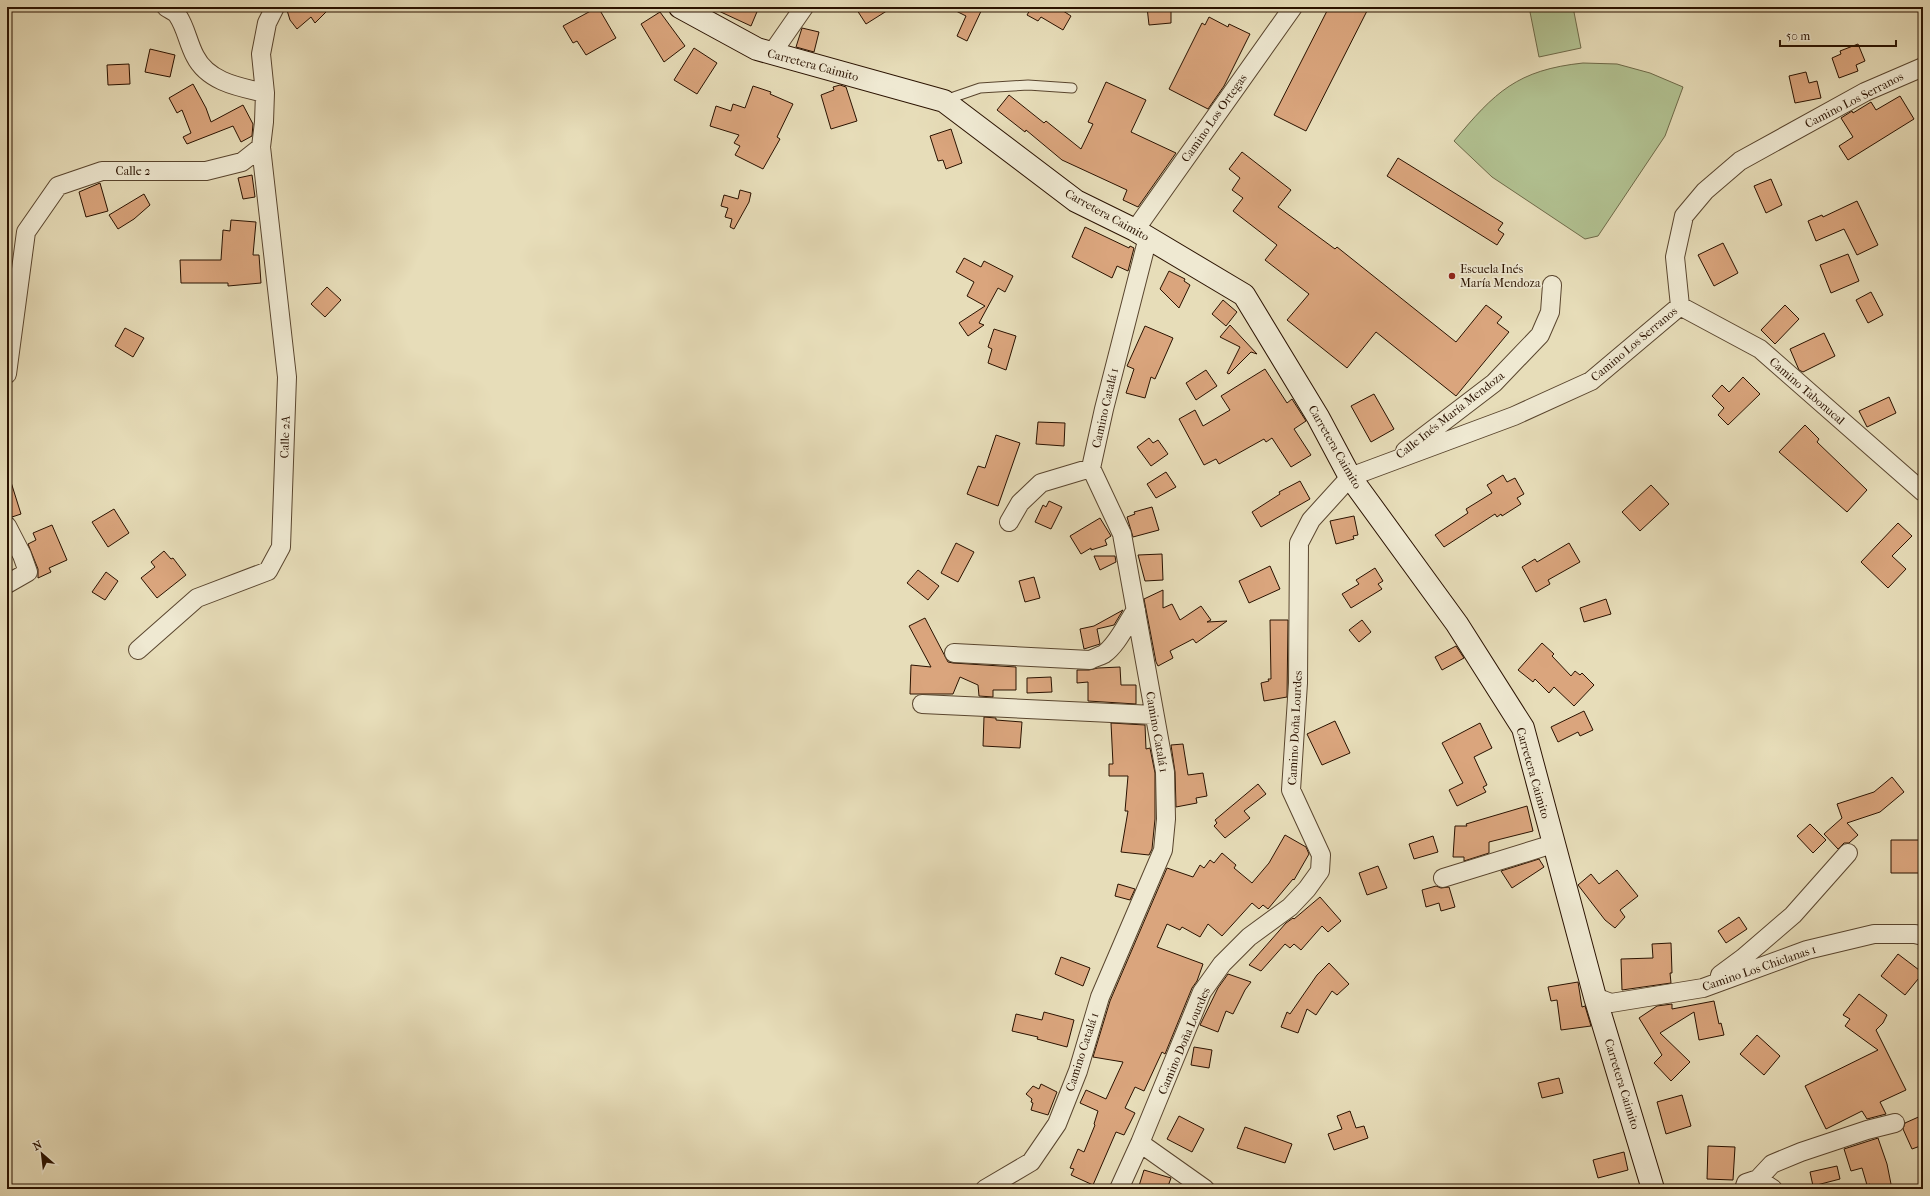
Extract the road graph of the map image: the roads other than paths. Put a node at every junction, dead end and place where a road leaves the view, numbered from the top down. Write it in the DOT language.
graph roads {
  1 [pos="166,7"];
  2 [pos="276,7"];
  3 [pos="680,7"];
  4 [pos="804,7"];
  5 [pos="1293,7"];
  6 [pos="772,53"];
  7 [pos="1923,67"];
  8 [pos="1072,88"];
  9 [pos="265,93"];
  10 [pos="944,101"];
  11 [pos="261,147"];
  12 [pos="1142,234"];
  13 [pos="1552,285"];
  14 [pos="12,306"];
  15 [pos="1680,306"];
  16 [pos="7,374"];
  17 [pos="1390,462"];
  18 [pos="1091,468"];
  19 [pos="1350,477"];
  20 [pos="1923,492"];
  21 [pos="1010,522"];
  22 [pos="7,526"];
  23 [pos="7,584"];
  24 [pos="1136,610"];
  25 [pos="138,650"];
  26 [pos="954,653"];
  27 [pos="922,704"];
  28 [pos="1154,715"];
  29 [pos="1553,844"];
  30 [pos="1848,853"];
  31 [pos="1443,878"];
  32 [pos="1923,936"];
  33 [pos="1703,988"];
  34 [pos="1595,997"];
  35 [pos="1895,1123"];
  36 [pos="1140,1143"];
  37 [pos="1751,1184"];
  38 [pos="985,1189"];
  39 [pos="1119,1189"];
  40 [pos="1205,1189"];
  41 [pos="1653,1189"];
  42 [pos="1773,1189"];
  1 -- 9 [label="street"];
  2 -- 9 [label="street"];
  3 -- 6 [label="street, Carretera Caimito"];
  4 -- 6 [label="street"];
  5 -- 12 [label="street, Camino Los Ortegas"];
  6 -- 10 [label="street, Carretera Caimito"];
  7 -- 15 [label="street, Camino Los Serranos"];
  8 -- 10 [label="lane"];
  9 -- 11 [label="street"];
  10 -- 12 [label="street, Carretera Caimito"];
  11 -- 14 [label="street, Calle 2"];
  11 -- 25 [label="street, Calle 2A"];
  12 -- 18 [label="street, Camino Catalá 1"];
  12 -- 19 [label="street, Carretera Caimito"];
  13 -- 17 [label="street, Calle Inés María Mendoza"];
  14 -- 16 [label="street, Calle 2"];
  15 -- 17 [label="street, Camino Los Serranos"];
  15 -- 20 [label="street, Camino Tabonucal"];
  17 -- 19 [label="street, Camino Los Serranos"];
  18 -- 21 [label="street"];
  18 -- 24 [label="street, Camino Catalá 1"];
  19 -- 29 [label="street, Carretera Caimito"];
  19 -- 36 [label="street, Camino Doña Lourdes"];
  22 -- 23 [label="street"];
  24 -- 26 [label="street"];
  24 -- 28 [label="street, Camino Catalá 1"];
  27 -- 28 [label="street"];
  28 -- 38 [label="street, Camino Catalá 1"];
  29 -- 31 [label="street"];
  29 -- 34 [label="street, Carretera Caimito"];
  30 -- 33 [label="street"];
  32 -- 33 [label="street, Camino Los Chiclanas 1"];
  33 -- 34 [label="street, Camino Los Chiclanas 1"];
  34 -- 41 [label="street, Carretera Caimito"];
  35 -- 37 [label="street"];
  36 -- 39 [label="street, Camino Doña Lourdes"];
  36 -- 40 [label="street"];
  37 -- 42 [label="street"];
}
